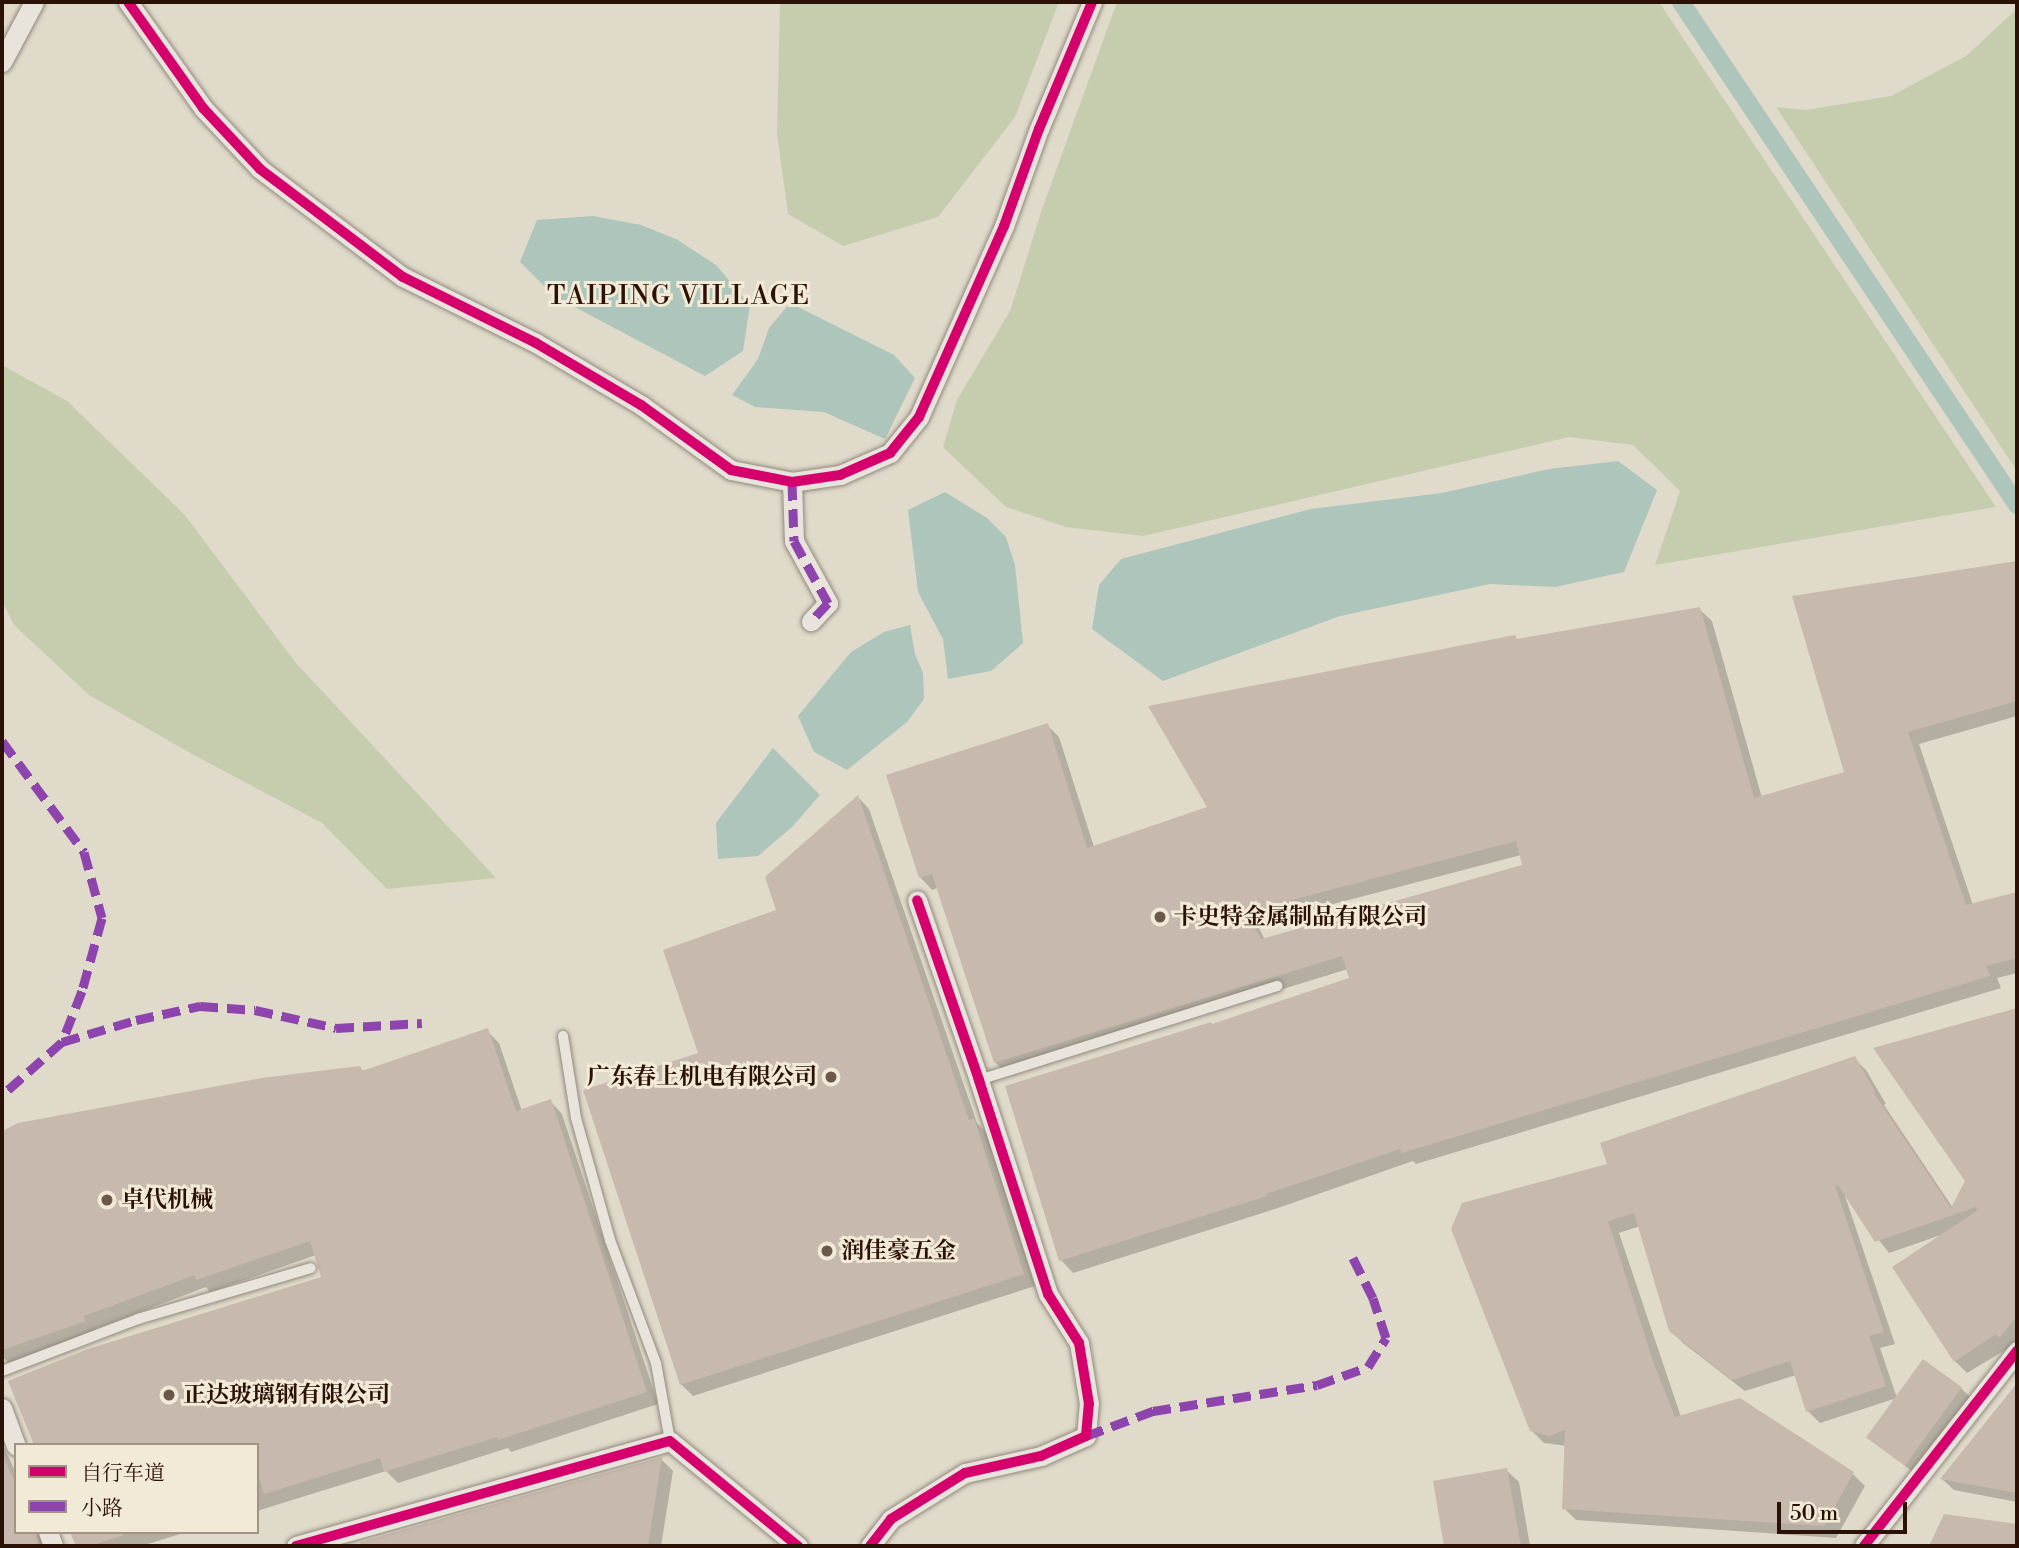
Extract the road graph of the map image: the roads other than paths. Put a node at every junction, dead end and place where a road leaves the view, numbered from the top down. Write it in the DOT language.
graph roads {
  1 [pos="34,2"];
  2 [pos="128,2"];
  3 [pos="1091,2"];
  4 [pos="2,62"];
  5 [pos="792,482"];
  6 [pos="811,621"];
  7 [pos="917,900"];
  8 [pos="1278,986"];
  9 [pos="563,1036"];
  10 [pos="979,1080"];
  11 [pos="311,1268"];
  12 [pos="2017,1350"];
  13 [pos="2,1371"];
  14 [pos="2,1408"];
  15 [pos="670,1441"];
  16 [pos="15,1443"];
  17 [pos="296,1546"];
  18 [pos="799,1546"];
  19 [pos="870,1546"];
  20 [pos="1864,1546"];
  1 -- 4 [label="street"];
  2 -- 5 [label="street"];
  3 -- 5 [label="street"];
  5 -- 6 [label="street"];
  7 -- 10 [label="street"];
  8 -- 10 [label="lane"];
  9 -- 15 [label="lane"];
  10 -- 19 [label="street"];
  11 -- 13 [label="lane"];
  12 -- 20 [label="street"];
  14 -- 16 [label="street"];
  15 -- 17 [label="street"];
  15 -- 18 [label="street"];
}
